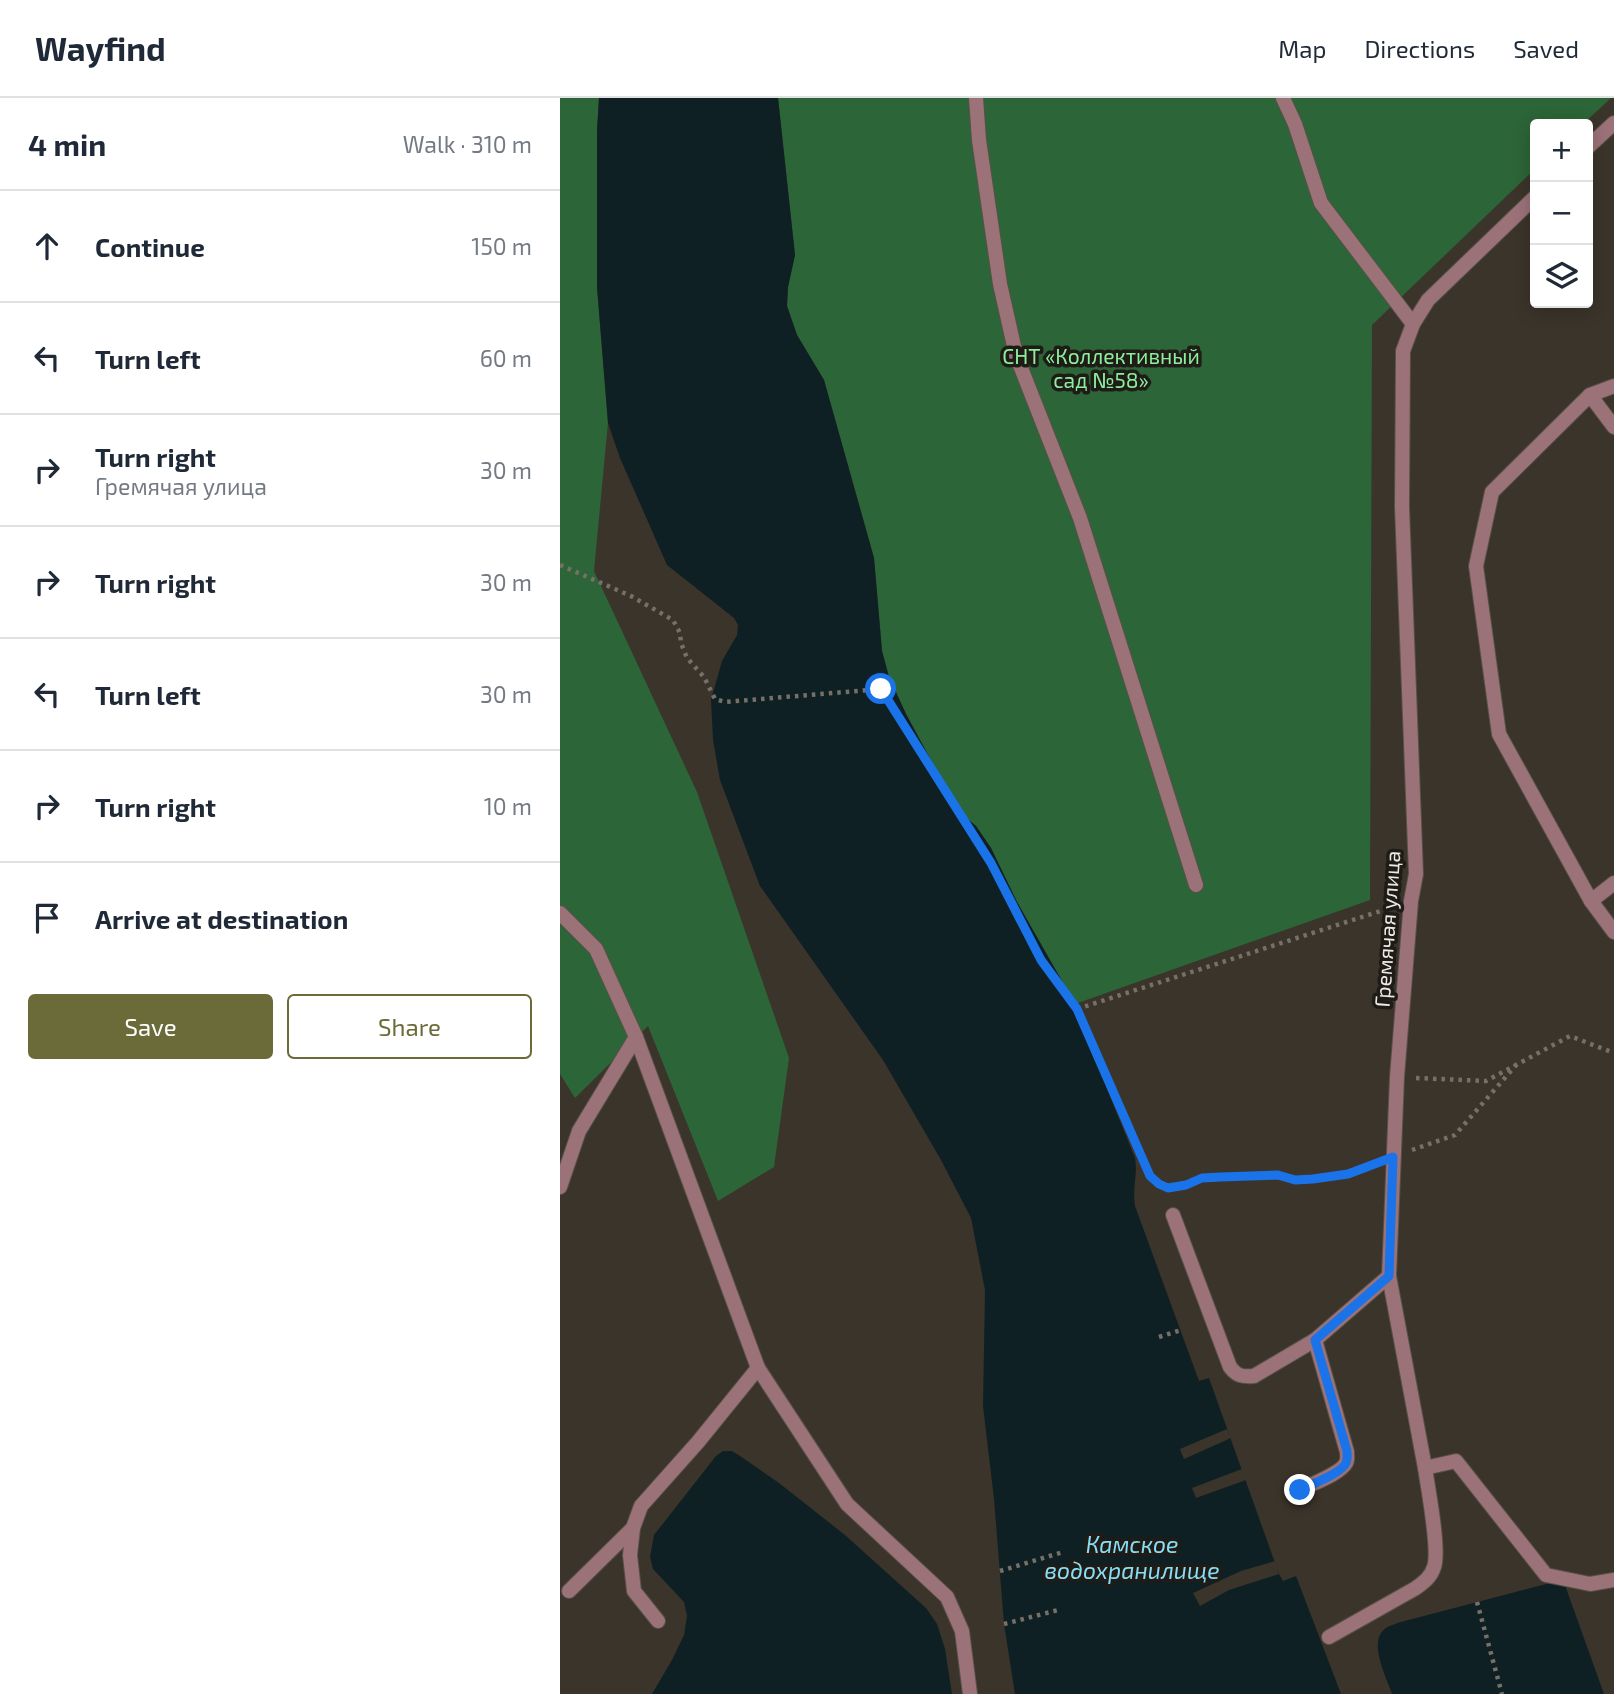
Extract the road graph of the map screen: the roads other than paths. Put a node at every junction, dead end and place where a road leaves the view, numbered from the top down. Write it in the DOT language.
graph roads {
  1 [pos="976,98"];
  2 [pos="1283,98"];
  3 [pos="1614,123"];
  4 [pos="1593,142"];
  5 [pos="1530,202"];
  6 [pos="1413,324"];
  7 [pos="1614,386"];
  8 [pos="1590,394"];
  9 [pos="1614,427"];
  10 [pos="1614,883"];
  11 [pos="1196,885"];
  12 [pos="1591,901"];
  13 [pos="560,913"];
  14 [pos="1614,932"];
  15 [pos="636,1037"];
  16 [pos="560,1187"];
  17 [pos="1173,1215"];
  18 [pos="1389,1276"];
  19 [pos="1315,1340"];
  20 [pos="758,1368"];
  21 [pos="1425,1468"];
  22 [pos="1300,1490"];
  23 [pos="632,1528"];
  24 [pos="1614,1580"];
  25 [pos="569,1591"];
  26 [pos="658,1621"];
  27 [pos="1329,1637"];
  28 [pos="970,1694"];
  1 -- 11 [label="lane"];
  2 -- 6 [label="lane"];
  3 -- 4 [label="lane"];
  5 -- 6 [label="lane, Гремячая улица"];
  6 -- 18 [label="lane, Гремячая улица"];
  7 -- 8 [label="lane"];
  8 -- 9 [label="lane"];
  8 -- 12 [label="lane"];
  10 -- 12 [label="lane"];
  12 -- 14 [label="lane"];
  13 -- 15 [label="lane"];
  15 -- 16 [label="lane"];
  15 -- 20 [label="lane"];
  17 -- 19 [label="lane"];
  18 -- 19 [label="lane"];
  18 -- 21 [label="lane, Гремячая улица"];
  19 -- 22 [label="lane"];
  20 -- 23 [label="lane"];
  20 -- 28 [label="lane"];
  21 -- 24 [label="lane"];
  21 -- 27 [label="lane, Гремячая улица"];
  23 -- 25 [label="lane"];
  23 -- 26 [label="lane"];
}
